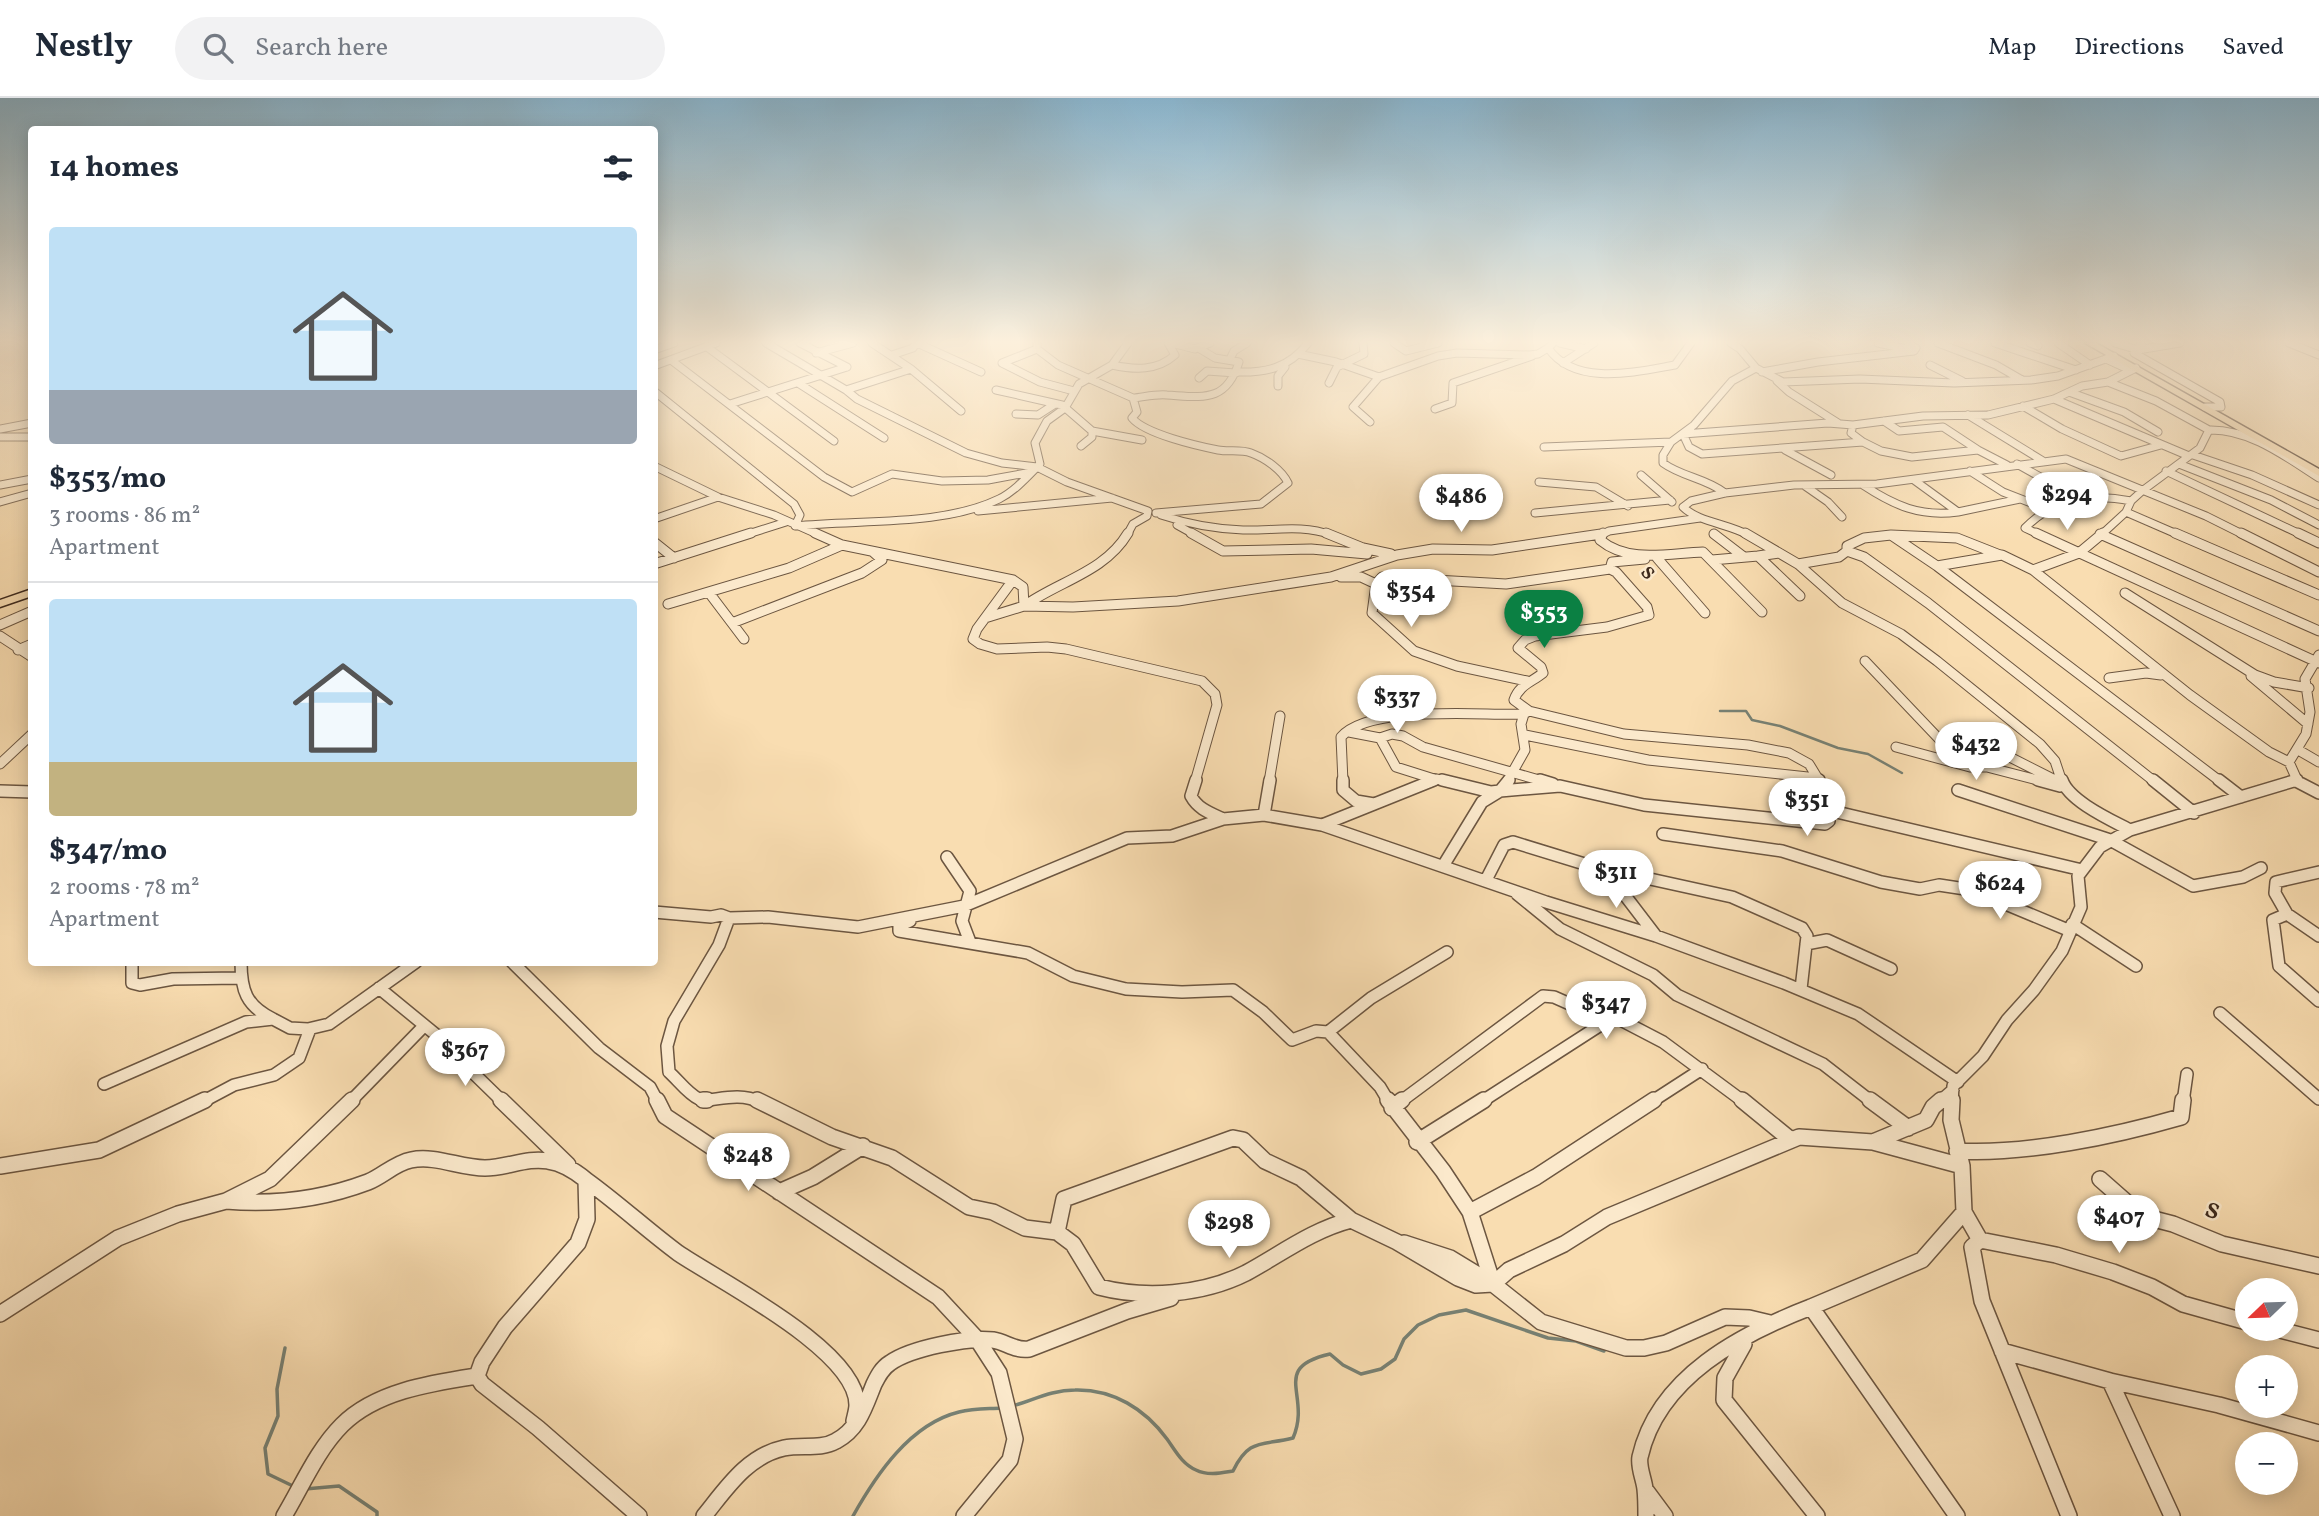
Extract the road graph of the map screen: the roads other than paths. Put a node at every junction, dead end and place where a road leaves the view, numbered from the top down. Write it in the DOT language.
graph roads {
  1 [pos="677,409"];
  2 [pos="737,409"];
  3 [pos="792,409"];
  4 [pos="838,409"];
  5 [pos="878,409"];
  6 [pos="1047,409"];
  7 [pos="1063,409"];
  8 [pos="1066,409"];
  9 [pos="1134,409"];
  10 [pos="1355,409"];
  11 [pos="1709,409"];
  12 [pos="1816,409"];
  13 [pos="2009,409"];
  14 [pos="2029,409"];
  15 [pos="2078,409"];
  16 [pos="2116,409"];
  17 [pos="2171,409"];
  18 [pos="2208,409"];
  19 [pos="1016,414"];
  20 [pos="1968,415"];
  21 [pos="1884,421"];
  22 [pos="1370,422"];
  23 [pos="28,424"];
  24 [pos="1840,425"];
  25 [pos="1853,425"];
  26 [pos="0,429"];
  27 [pos="2209,430"];
  28 [pos="1092,431"];
  29 [pos="2158,432"];
  30 [pos="1683,434"];
  31 [pos="0,437"];
  32 [pos="28,437"];
  33 [pos="2252,437"];
  34 [pos="884,439"];
  35 [pos="834,440"];
  36 [pos="1142,440"];
  37 [pos="1671,442"];
  38 [pos="1863,442"];
  39 [pos="2161,445"];
  40 [pos="1082,446"];
  41 [pos="1544,447"];
  42 [pos="1785,450"];
  43 [pos="1978,450"];
  44 [pos="2191,455"];
  45 [pos="2043,461"];
  46 [pos="2017,464"];
  47 [pos="2179,464"];
  48 [pos="2007,465"];
  49 [pos="658,468"];
  50 [pos="1034,470"];
  51 [pos="1970,471"];
  52 [pos="2166,471"];
  53 [pos="1641,475"];
  54 [pos="1831,475"];
  55 [pos="2319,475"];
  56 [pos="28,480"];
  57 [pos="1914,480"];
  58 [pos="1539,482"];
  59 [pos="0,485"];
  60 [pos="1863,485"];
  61 [pos="1805,486"];
  62 [pos="2142,491"];
  63 [pos="1725,492"];
  64 [pos="28,494"];
  65 [pos="718,498"];
  66 [pos="1116,498"];
  67 [pos="2078,498"];
  68 [pos="2020,499"];
  69 [pos="1670,500"];
  70 [pos="2131,501"];
  71 [pos="0,502"];
  72 [pos="2319,505"];
  73 [pos="1628,506"];
  74 [pos="1684,507"];
  75 [pos="2049,510"];
  76 [pos="1152,512"];
  77 [pos="1958,512"];
  78 [pos="2126,512"];
  79 [pos="1535,513"];
  80 [pos="944,514"];
  81 [pos="1703,517"];
  82 [pos="1842,517"];
  83 [pos="658,518"];
  84 [pos="791,524"];
  85 [pos="2319,525"];
  86 [pos="1601,534"];
  87 [pos="1714,534"];
  88 [pos="2100,534"];
  89 [pos="1891,535"];
  90 [pos="2319,543"];
  91 [pos="658,545"];
  92 [pos="842,545"];
  93 [pos="872,551"];
  94 [pos="1847,551"];
  95 [pos="2079,552"];
  96 [pos="1384,553"];
  97 [pos="1779,553"];
  98 [pos="1397,555"];
  99 [pos="2002,555"];
  100 [pos="1758,556"];
  101 [pos="1661,557"];
  102 [pos="1744,557"];
  103 [pos="674,558"];
  104 [pos="1712,560"];
  105 [pos="658,563"];
  106 [pos="1798,565"];
  107 [pos="1937,566"];
  108 [pos="1610,569"];
  109 [pos="2034,570"];
  110 [pos="2319,572"];
  111 [pos="1331,577"];
  112 [pos="1013,580"];
  113 [pos="1376,584"];
  114 [pos="2125,593"];
  115 [pos="28,594"];
  116 [pos="710,594"];
  117 [pos="2319,595"];
  118 [pos="1800,596"];
  119 [pos="0,604"];
  120 [pos="668,604"];
  121 [pos="1024,606"];
  122 [pos="1762,612"];
  123 [pos="28,613"];
  124 [pos="1705,613"];
  125 [pos="985,618"];
  126 [pos="732,624"];
  127 [pos="0,625"];
  128 [pos="2319,631"];
  129 [pos="0,636"];
  130 [pos="744,639"];
  131 [pos="28,646"];
  132 [pos="18,650"];
  133 [pos="28,655"];
  134 [pos="2317,660"];
  135 [pos="1865,661"];
  136 [pos="2242,668"];
  137 [pos="2164,675"];
  138 [pos="2109,678"];
  139 [pos="1527,681"];
  140 [pos="2309,688"];
  141 [pos="1526,713"];
  142 [pos="1280,716"];
  143 [pos="2308,724"];
  144 [pos="1344,732"];
  145 [pos="1525,735"];
  146 [pos="28,738"];
  147 [pos="1380,738"];
  148 [pos="1896,747"];
  149 [pos="2300,751"];
  150 [pos="2289,762"];
  151 [pos="2319,762"];
  152 [pos="0,764"];
  153 [pos="1514,774"];
  154 [pos="1817,778"];
  155 [pos="1437,779"];
  156 [pos="2298,782"];
  157 [pos="2063,785"];
  158 [pos="1560,786"];
  159 [pos="1958,790"];
  160 [pos="0,791"];
  161 [pos="28,792"];
  162 [pos="1499,792"];
  163 [pos="2319,793"];
  164 [pos="2241,797"];
  165 [pos="1375,804"];
  166 [pos="1828,810"];
  167 [pos="2194,813"];
  168 [pos="1264,815"];
  169 [pos="1223,819"];
  170 [pos="1322,825"];
  171 [pos="2130,830"];
  172 [pos="1663,834"];
  173 [pos="2110,840"];
  174 [pos="947,857"];
  175 [pos="1443,866"];
  176 [pos="1591,866"];
  177 [pos="2261,868"];
  178 [pos="2082,870"];
  179 [pos="2319,872"];
  180 [pos="1486,880"];
  181 [pos="1512,889"];
  182 [pos="964,906"];
  183 [pos="658,912"];
  184 [pos="928,914"];
  185 [pos="2287,914"];
  186 [pos="729,918"];
  187 [pos="2070,927"];
  188 [pos="1656,936"];
  189 [pos="2319,936"];
  190 [pos="970,942"];
  191 [pos="1806,944"];
  192 [pos="1447,951"];
  193 [pos="132,966"];
  194 [pos="240,966"];
  195 [pos="410,966"];
  196 [pos="516,966"];
  197 [pos="2136,966"];
  198 [pos="1891,969"];
  199 [pos="238,978"];
  200 [pos="379,988"];
  201 [pos="1801,989"];
  202 [pos="2319,1001"];
  203 [pos="2220,1013"];
  204 [pos="273,1019"];
  205 [pos="1608,1021"];
  206 [pos="424,1026"];
  207 [pos="310,1028"];
  208 [pos="1328,1032"];
  209 [pos="1702,1069"];
  210 [pos="2188,1074"];
  211 [pos="104,1084"];
  212 [pos="1955,1086"];
  213 [pos="2319,1099"];
  214 [pos="1392,1108"];
  215 [pos="1908,1128"];
  216 [pos="1791,1140"];
  217 [pos="1417,1142"];
  218 [pos="1873,1142"];
  219 [pos="863,1146"];
  220 [pos="1957,1151"];
  221 [pos="0,1166"];
  222 [pos="1962,1166"];
  223 [pos="570,1167"];
  224 [pos="2100,1179"];
  225 [pos="586,1180"];
  226 [pos="779,1192"];
  227 [pos="226,1201"];
  228 [pos="1470,1212"];
  229 [pos="1964,1212"];
  230 [pos="1351,1220"];
  231 [pos="1057,1232"];
  232 [pos="1980,1240"];
  233 [pos="2319,1266"];
  234 [pos="1493,1284"];
  235 [pos="1178,1292"];
  236 [pos="1811,1307"];
  237 [pos="0,1314"];
  238 [pos="2235,1319"];
  239 [pos="1770,1323"];
  240 [pos="2298,1334"];
  241 [pos="1750,1337"];
  242 [pos="977,1339"];
  243 [pos="2319,1339"];
  244 [pos="2002,1351"];
  245 [pos="477,1376"];
  246 [pos="2110,1381"];
  247 [pos="853,1429"];
  248 [pos="2319,1433"];
  249 [pos="1645,1489"];
  250 [pos="284,1516"];
  251 [pos="639,1516"];
  252 [pos="704,1516"];
  253 [pos="964,1516"];
  254 [pos="1646,1516"];
  255 [pos="1665,1516"];
  256 [pos="1817,1516"];
  257 [pos="1957,1516"];
  258 [pos="2069,1516"];
  259 [pos="2172,1516"];
  1 -- 84 [label="street"];
  2 -- 50 [label="street"];
  3 -- 35 [label="street"];
  4 -- 34 [label="street"];
  5 -- 50 [label="street"];
  6 -- 19 [label="street"];
  7 -- 50 [label="street"];
  8 -- 28 [label="street"];
  9 -- 76 [label="street"];
  10 -- 22 [label="street"];
  11 -- 30 [label="street"];
  12 -- 24 [label="street"];
  13 -- 20 [label="street"];
  14 -- 39 [label="street"];
  15 -- 39 [label="street"];
  16 -- 29 [label="street"];
  17 -- 27 [label="street"];
  18 -- 33 [label="main road"];
  20 -- 21 [label="street"];
  20 -- 45 [label="street"];
  21 -- 25 [label="street"];
  21 -- 43 [label="street"];
  23 -- 26 [label="street"];
  24 -- 25 [label="street"];
  24 -- 30 [label="street"];
  25 -- 38 [label="street"];
  27 -- 33 [label="street"];
  27 -- 44 [label="street"];
  28 -- 36 [label="street"];
  28 -- 40 [label="street"];
  30 -- 37 [label="street"];
  30 -- 42 [label="street"];
  31 -- 32 [label="street"];
  33 -- 55 [label="main road"];
  37 -- 41 [label="street"];
  37 -- 63 [label="street"];
  38 -- 42 [label="street"];
  38 -- 43 [label="street"];
  39 -- 44 [label="street"];
  42 -- 54 [label="street"];
  43 -- 48 [label="street"];
  44 -- 47 [label="street"];
  44 -- 72 [label="street"];
  45 -- 46 [label="street"];
  45 -- 62 [label="street"];
  46 -- 48 [label="street"];
  46 -- 67 [label="street"];
  47 -- 52 [label="street"];
  47 -- 85 [label="street"];
  48 -- 51 [label="street"];
  49 -- 65 [label="street"];
  50 -- 66 [label="street"];
  50 -- 80 [label="street"];
  51 -- 57 [label="street"];
  51 -- 68 [label="street"];
  52 -- 62 [label="street"];
  52 -- 90 [label="street"];
  53 -- 69 [label="street"];
  56 -- 59 [label="street"];
  57 -- 60 [label="street"];
  57 -- 77 [label="street"];
  58 -- 73 [label="street"];
  60 -- 61 [label="street"];
  60 -- 77 [label="street"];
  61 -- 63 [label="street"];
  61 -- 82 [label="street"];
  62 -- 70 [label="street"];
  62 -- 110 [label="street"];
  63 -- 74 [label="street"];
  64 -- 71 [label="street"];
  65 -- 83 [label="street"];
  65 -- 84 [label="street"];
  66 -- 76 [label="street"];
  66 -- 80 [label="street"];
  67 -- 70 [label="street"];
  67 -- 75 [label="street"];
  68 -- 75 [label="street"];
  68 -- 77 [label="street"];
  69 -- 73 [label="street"];
  69 -- 74 [label="street"];
  70 -- 78 [label="street"];
  73 -- 79 [label="street"];
  74 -- 81 [label="street"];
  75 -- 95 [label="street"];
  76 -- 96 [label="street"];
  76 -- 96 [label="street"];
  76 -- 121 [label="street"];
  78 -- 88 [label="street"];
  78 -- 117 [label="street"];
  80 -- 84 [label="street"];
  81 -- 86 [label="street"];
  81 -- 97 [label="street"];
  84 -- 92 [label="street"];
  84 -- 103 [label="street"];
  86 -- 98 [label="street"];
  86 -- 101 [label="street"];
  87 -- 102 [label="street"];
  88 -- 95 [label="street"];
  88 -- 128 [label="street"];
  89 -- 94 [label="street"];
  89 -- 99 [label="street"];
  89 -- 107 [label="street"];
  91 -- 103 [label="street"];
  92 -- 93 [label="street"];
  92 -- 116 [label="street"];
  93 -- 112 [label="street"];
  93 -- 126 [label="street"];
  94 -- 106 [label="street"];
  94 -- 167 [label="street"];
  95 -- 109 [label="street"];
  95 -- 134 [label="street"];
  96 -- 98 [label="street"];
  97 -- 100 [label="street"];
  97 -- 106 [label="street"];
  98 -- 111 [label="street"];
  99 -- 107 [label="street"];
  99 -- 109 [label="street"];
  100 -- 102 [label="street"];
  100 -- 118 [label="street"];
  101 -- 104 [label="street"];
  101 -- 108 [label="street"];
  101 -- 124 [label="street"];
  102 -- 104 [label="street"];
  103 -- 105 [label="street"];
  104 -- 122 [label="street"];
  106 -- 157 [label="street"];
  107 -- 164 [label="street"];
  108 -- 113 [label="street"];
  108 -- 139 [label="street, s"];
  109 -- 137 [label="street"];
  111 -- 113 [label="street"];
  111 -- 121 [label="street"];
  112 -- 121 [label="street"];
  112 -- 125 [label="street"];
  113 -- 139 [label="street"];
  114 -- 136 [label="street"];
  115 -- 119 [label="main road"];
  116 -- 120 [label="street"];
  116 -- 126 [label="street"];
  121 -- 125 [label="street"];
  123 -- 127 [label="street"];
  125 -- 169 [label="street"];
  126 -- 130 [label="street"];
  129 -- 132 [label="street"];
  131 -- 132 [label="street"];
  132 -- 133 [label="street"];
  134 -- 140 [label="street"];
  135 -- 157 [label="street"];
  136 -- 140 [label="street"];
  136 -- 143 [label="street"];
  137 -- 138 [label="street"];
  137 -- 150 [label="street"];
  139 -- 141 [label="street"];
  140 -- 143 [label="street"];
  141 -- 144 [label="street"];
  141 -- 145 [label="street"];
  141 -- 154 [label="street"];
  142 -- 168 [label="street"];
  143 -- 149 [label="street"];
  144 -- 147 [label="street"];
  144 -- 165 [label="street"];
  145 -- 153 [label="street"];
  145 -- 154 [label="street"];
  146 -- 152 [label="street"];
  147 -- 153 [label="street"];
  147 -- 155 [label="street"];
  148 -- 157 [label="street"];
  149 -- 150 [label="street"];
  149 -- 151 [label="street"];
  150 -- 156 [label="street"];
  153 -- 158 [label="street"];
  153 -- 162 [label="street"];
  154 -- 166 [label="street"];
  155 -- 162 [label="street"];
  155 -- 165 [label="street"];
  156 -- 163 [label="street"];
  156 -- 164 [label="street"];
  157 -- 171 [label="street"];
  158 -- 162 [label="street"];
  158 -- 166 [label="street"];
  159 -- 173 [label="street"];
  160 -- 161 [label="street"];
  162 -- 175 [label="street"];
  164 -- 167 [label="street"];
  165 -- 170 [label="street"];
  166 -- 178 [label="street"];
  167 -- 171 [label="street"];
  168 -- 169 [label="street"];
  168 -- 170 [label="street"];
  169 -- 182 [label="street"];
  170 -- 175 [label="street"];
  171 -- 173 [label="street"];
  172 -- 187 [label="street"];
  173 -- 177 [label="street"];
  173 -- 178 [label="street"];
  174 -- 182 [label="street"];
  175 -- 180 [label="street"];
  176 -- 180 [label="street"];
  176 -- 188 [label="street"];
  176 -- 191 [label="street"];
  178 -- 187 [label="street"];
  179 -- 185 [label="street"];
  180 -- 181 [label="street"];
  181 -- 188 [label="street"];
  181 -- 215 [label="street"];
  182 -- 184 [label="street"];
  182 -- 190 [label="street"];
  183 -- 186 [label="street"];
  184 -- 186 [label="street"];
  184 -- 190 [label="street"];
  185 -- 189 [label="street"];
  185 -- 202 [label="street"];
  186 -- 219 [label="street"];
  187 -- 197 [label="street"];
  187 -- 212 [label="street"];
  188 -- 201 [label="street"];
  190 -- 208 [label="street"];
  191 -- 198 [label="street"];
  191 -- 201 [label="street"];
  192 -- 208 [label="street"];
  193 -- 199 [label="street"];
  194 -- 199 [label="street"];
  195 -- 200 [label="street"];
  196 -- 226 [label="street"];
  199 -- 204 [label="street"];
  200 -- 206 [label="street"];
  200 -- 207 [label="street"];
  201 -- 212 [label="street"];
  203 -- 213 [label="street"];
  204 -- 207 [label="street"];
  204 -- 211 [label="street"];
  205 -- 209 [label="street"];
  205 -- 214 [label="street"];
  205 -- 217 [label="street"];
  206 -- 223 [label="street"];
  206 -- 227 [label="street"];
  207 -- 221 [label="street"];
  208 -- 214 [label="street"];
  209 -- 216 [label="street"];
  209 -- 228 [label="street"];
  210 -- 220 [label="street"];
  212 -- 215 [label="street"];
  212 -- 220 [label="street"];
  214 -- 217 [label="street"];
  215 -- 218 [label="street"];
  216 -- 218 [label="street"];
  216 -- 234 [label="street"];
  217 -- 228 [label="street"];
  218 -- 222 [label="street"];
  219 -- 226 [label="street"];
  219 -- 231 [label="street"];
  220 -- 222 [label="street"];
  222 -- 229 [label="street"];
  223 -- 225 [label="street"];
  223 -- 227 [label="street"];
  224 -- 233 [label="street, s"];
  225 -- 245 [label="street"];
  225 -- 247 [label="street"];
  226 -- 242 [label="street"];
  227 -- 237 [label="street"];
  228 -- 234 [label="street"];
  229 -- 232 [label="street"];
  229 -- 236 [label="street"];
  230 -- 231 [label="street"];
  230 -- 234 [label="street"];
  230 -- 235 [label="street"];
  231 -- 235 [label="street"];
  232 -- 238 [label="street"];
  232 -- 244 [label="street"];
  234 -- 239 [label="street"];
  235 -- 242 [label="street"];
  236 -- 239 [label="street"];
  236 -- 257 [label="street"];
  239 -- 241 [label="street"];
  240 -- 243 [label="street"];
  241 -- 249 [label="street"];
  241 -- 256 [label="street"];
  242 -- 247 [label="street"];
  242 -- 253 [label="street"];
  244 -- 246 [label="street"];
  244 -- 258 [label="street"];
  245 -- 250 [label="street"];
  245 -- 251 [label="street"];
  246 -- 248 [label="street"];
  246 -- 259 [label="street"];
  247 -- 252 [label="street"];
  249 -- 254 [label="street"];
  249 -- 255 [label="street"];
}
